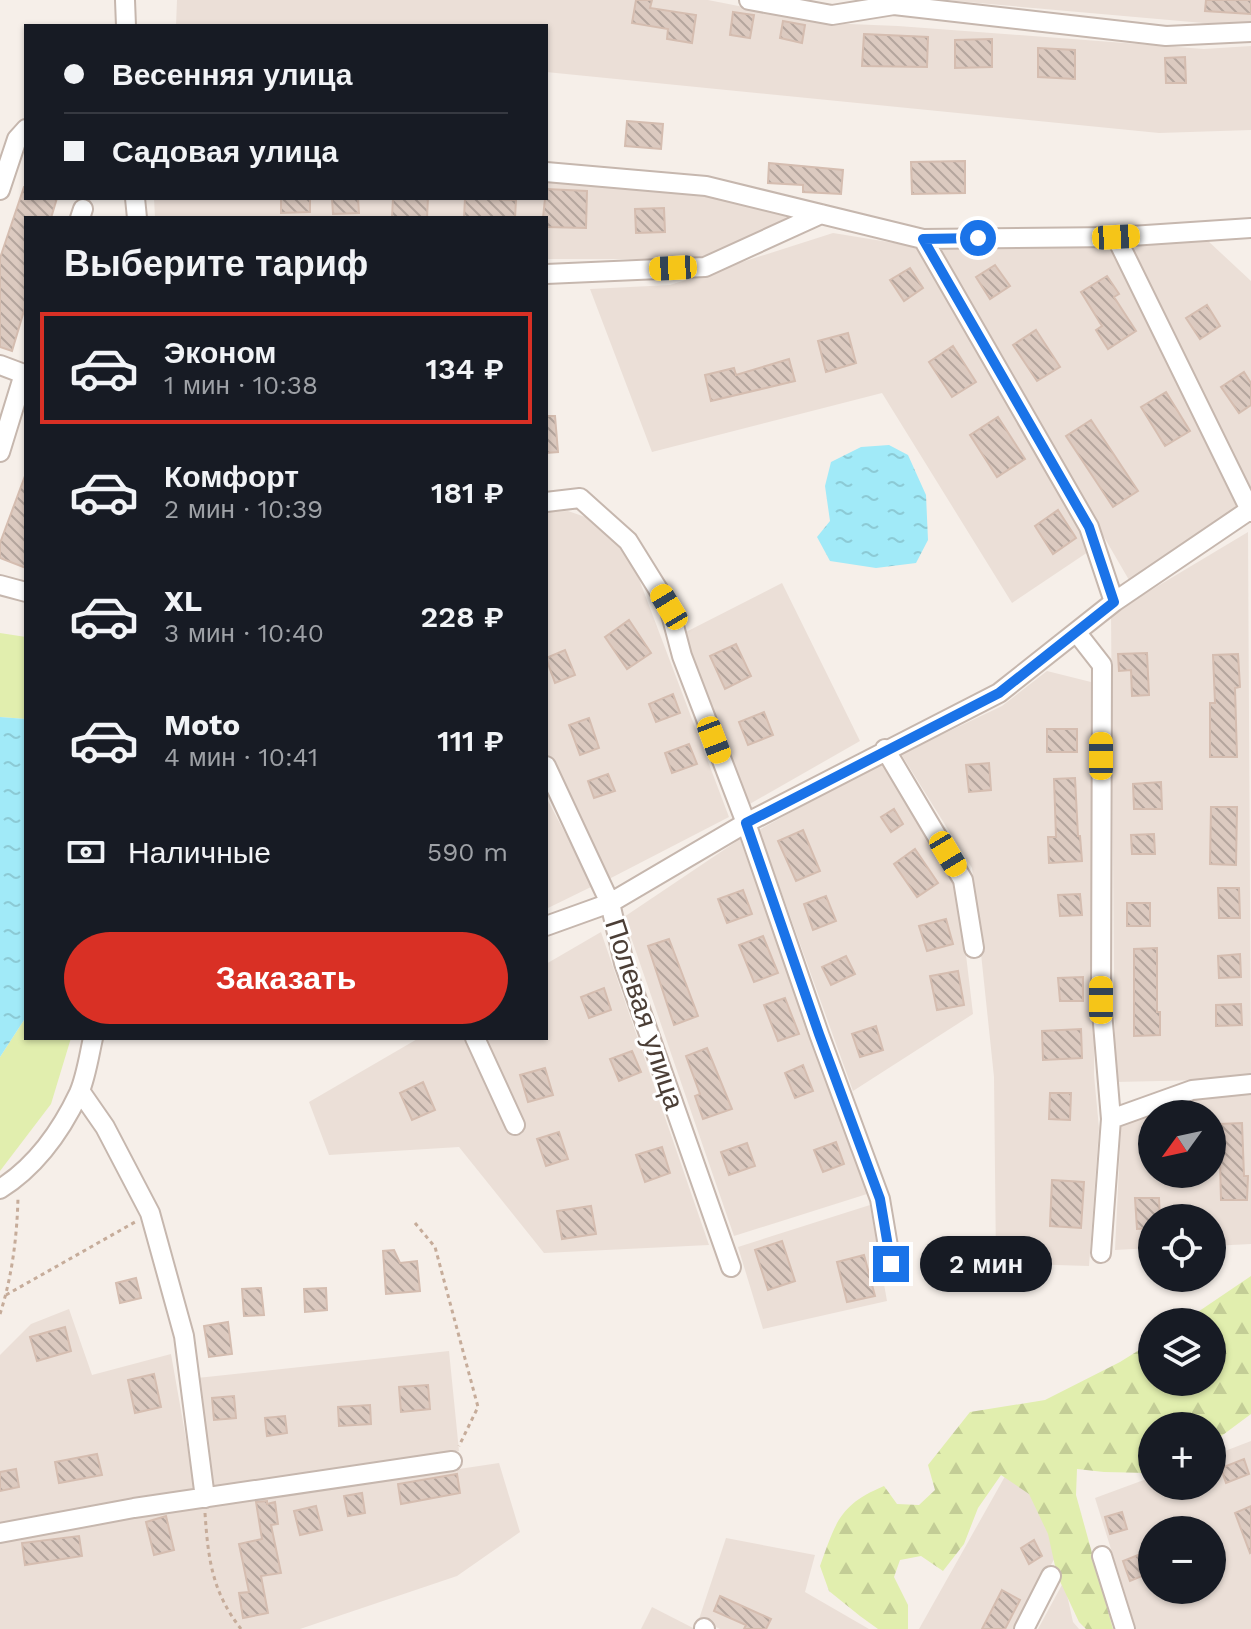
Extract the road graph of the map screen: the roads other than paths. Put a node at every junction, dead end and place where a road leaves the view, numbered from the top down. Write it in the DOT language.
graph roads {
  1 [pos="125,0"];
  2 [pos="749,0"];
  3 [pos="126,24"];
  4 [pos="1251,32"];
  5 [pos="24,131"];
  6 [pos="548,172"];
  7 [pos="0,190"];
  8 [pos="821,214"];
  9 [pos="1251,228"];
  10 [pos="1116,237"];
  11 [pos="923,239"];
  12 [pos="548,274"];
  13 [pos="0,365"];
  14 [pos="24,371"];
  15 [pos="24,374"];
  16 [pos="0,452"];
  17 [pos="548,502"];
  18 [pos="1251,510"];
  19 [pos="0,585"];
  20 [pos="24,591"];
  21 [pos="1114,602"];
  22 [pos="1077,633"];
  23 [pos="885,749"];
  24 [pos="548,770"];
  25 [pos="746,823"];
  26 [pos="610,903"];
  27 [pos="548,925"];
  28 [pos="974,948"];
  29 [pos="93,1040"];
  30 [pos="476,1040"];
  31 [pos="1251,1084"];
  32 [pos="80,1091"];
  33 [pos="1111,1119"];
  34 [pos="515,1125"];
  35 [pos="0,1189"];
  36 [pos="1101,1253"];
  37 [pos="891,1264"];
  38 [pos="731,1267"];
  39 [pos="452,1461"];
  40 [pos="205,1498"];
  41 [pos="0,1533"];
  42 [pos="1102,1556"];
  43 [pos="1051,1576"];
  44 [pos="1024,1629"];
  45 [pos="1125,1629"];
  1 -- 3 [label="street"];
  2 -- 4 [label="street"];
  5 -- 7 [label="street"];
  6 -- 8 [label="street"];
  8 -- 11 [label="street"];
  8 -- 12 [label="street"];
  9 -- 10 [label="street"];
  10 -- 11 [label="street"];
  10 -- 18 [label="street"];
  11 -- 21 [label="street"];
  13 -- 14 [label="street"];
  15 -- 16 [label="street"];
  17 -- 25 [label="street"];
  18 -- 21 [label="street"];
  19 -- 20 [label="street"];
  21 -- 22 [label="street"];
  22 -- 23 [label="street"];
  22 -- 33 [label="street"];
  23 -- 25 [label="street"];
  23 -- 28 [label="street"];
  24 -- 26 [label="street, Полевая улица"];
  25 -- 26 [label="street"];
  25 -- 37 [label="street"];
  26 -- 27 [label="street"];
  26 -- 38 [label="street, Полевая улица"];
  29 -- 32 [label="street"];
  30 -- 34 [label="street"];
  31 -- 33 [label="street"];
  32 -- 35 [label="street"];
  32 -- 40 [label="street"];
  33 -- 36 [label="street"];
  39 -- 40 [label="street"];
  40 -- 41 [label="street"];
  42 -- 45 [label="street"];
  43 -- 44 [label="street"];
}
